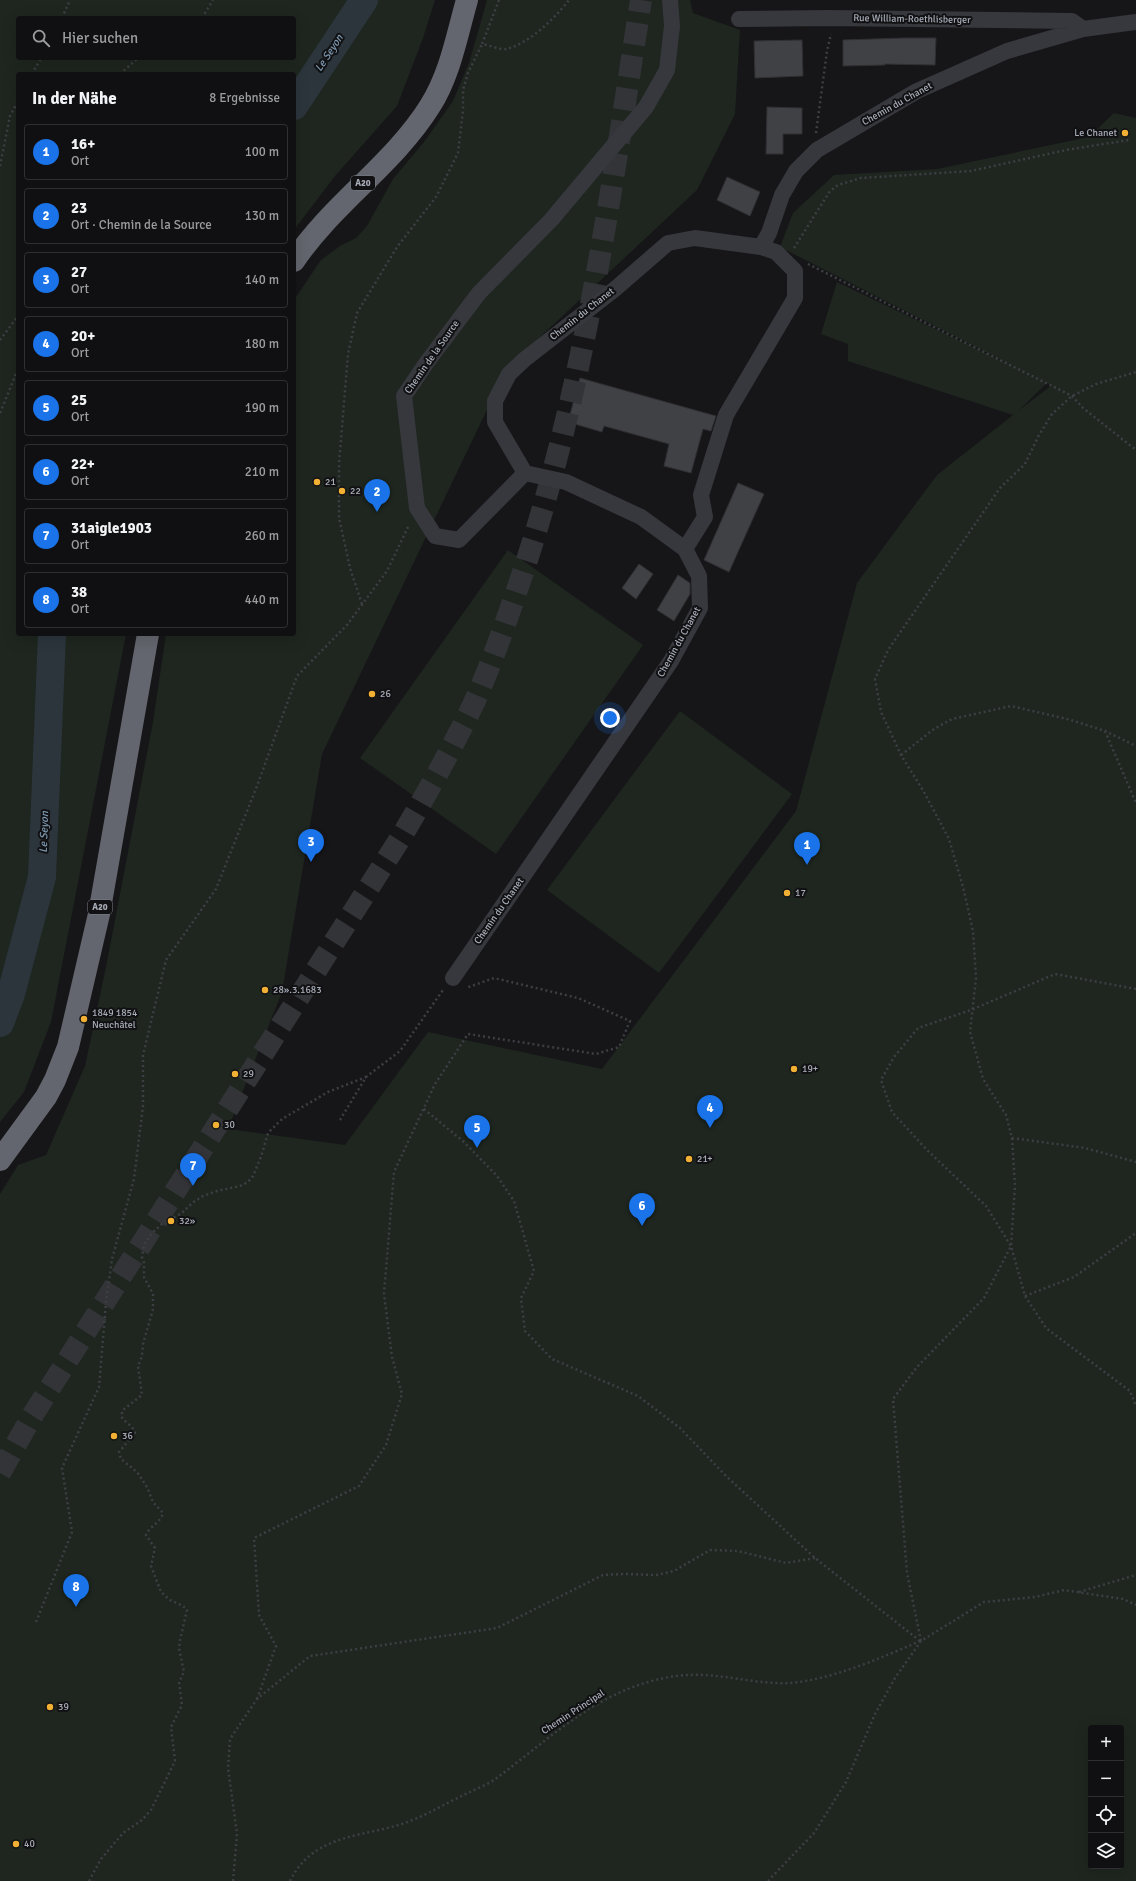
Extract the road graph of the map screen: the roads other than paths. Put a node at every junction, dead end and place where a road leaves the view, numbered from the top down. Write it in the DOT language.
graph roads {
  1 [pos="468,0"];
  2 [pos="670,0"];
  3 [pos="739,20"];
  4 [pos="1136,22"];
  5 [pos="1083,29"];
  6 [pos="761,247"];
  7 [pos="296,258"];
  8 [pos="524,473"];
  9 [pos="685,549"];
  10 [pos="148,636"];
  11 [pos="453,978"];
  12 [pos="0,1160"];
  1 -- 7 [label="highway, A20"];
  2 -- 8 [label="street, Chemin de la Source"];
  3 -- 5 [label="street, Rue William-Roethlisberger"];
  4 -- 5 [label="street, Chemin du Chanet"];
  5 -- 6 [label="street, Chemin du Chanet"];
  6 -- 8 [label="street, Chemin du Chanet"];
  6 -- 9 [label="street, Chemin du Chanet"];
  8 -- 9 [label="street"];
  9 -- 11 [label="street, Chemin du Chanet"];
  10 -- 12 [label="highway, A20"];
}
